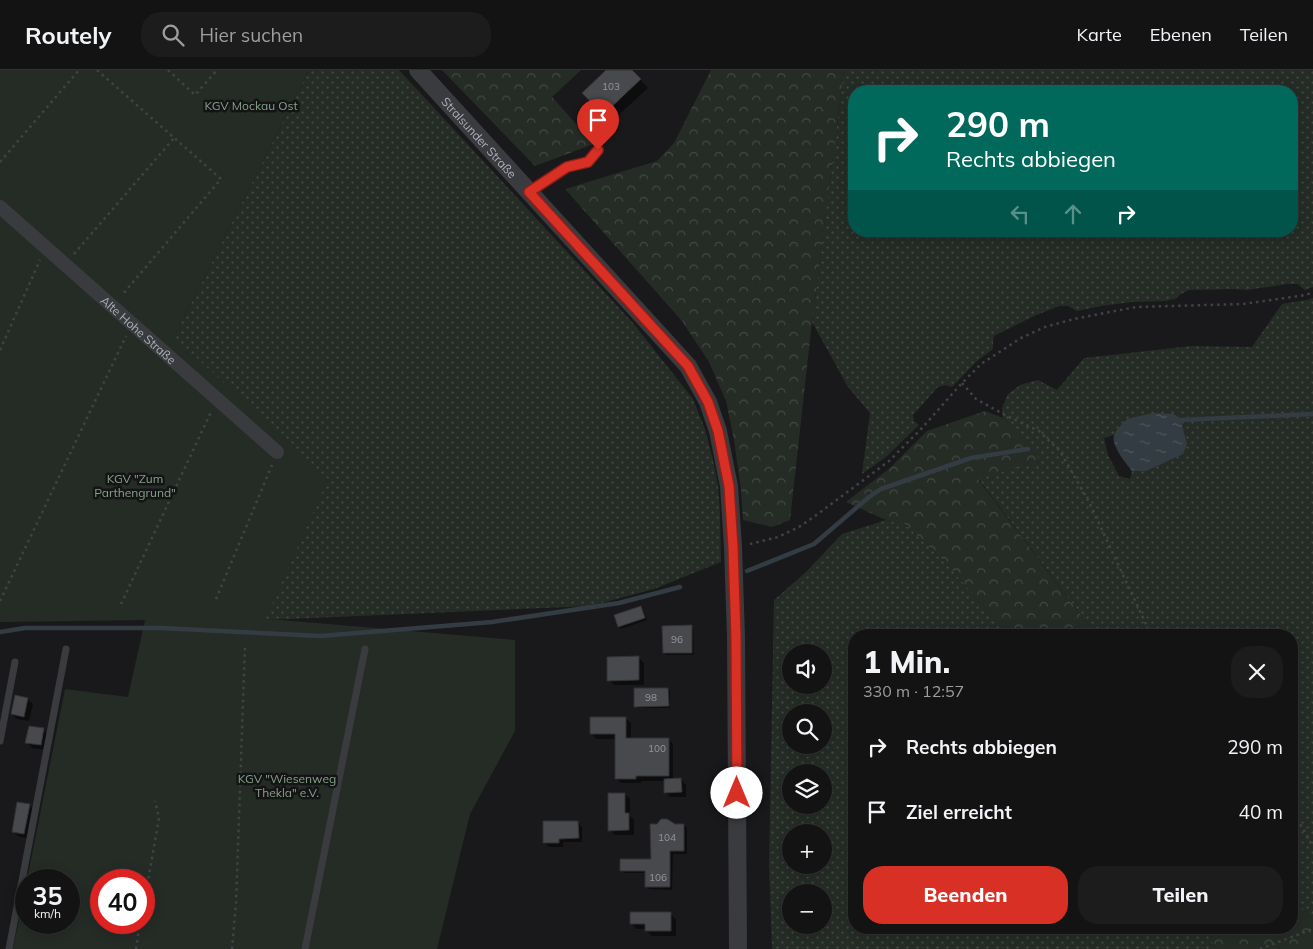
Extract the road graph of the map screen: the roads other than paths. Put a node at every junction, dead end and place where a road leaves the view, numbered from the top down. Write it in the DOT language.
graph roads {
  1 [pos="418,70"];
  2 [pos="598,150"];
  3 [pos="529,192"];
  4 [pos="0,207"];
  5 [pos="277,452"];
  6 [pos="365,648"];
  7 [pos="66,650"];
  8 [pos="15,662"];
  9 [pos="0,741"];
  10 [pos="9,949"];
  11 [pos="304,949"];
  12 [pos="738,949"];
  1 -- 3 [label="street, Stralsunder Straße"];
  2 -- 3 [label="lane"];
  3 -- 12 [label="street, Stralsunder Straße"];
  4 -- 5 [label="street, Alte Hohe Straße"];
  6 -- 11 [label="lane"];
  7 -- 10 [label="lane"];
  8 -- 9 [label="lane"];
}
